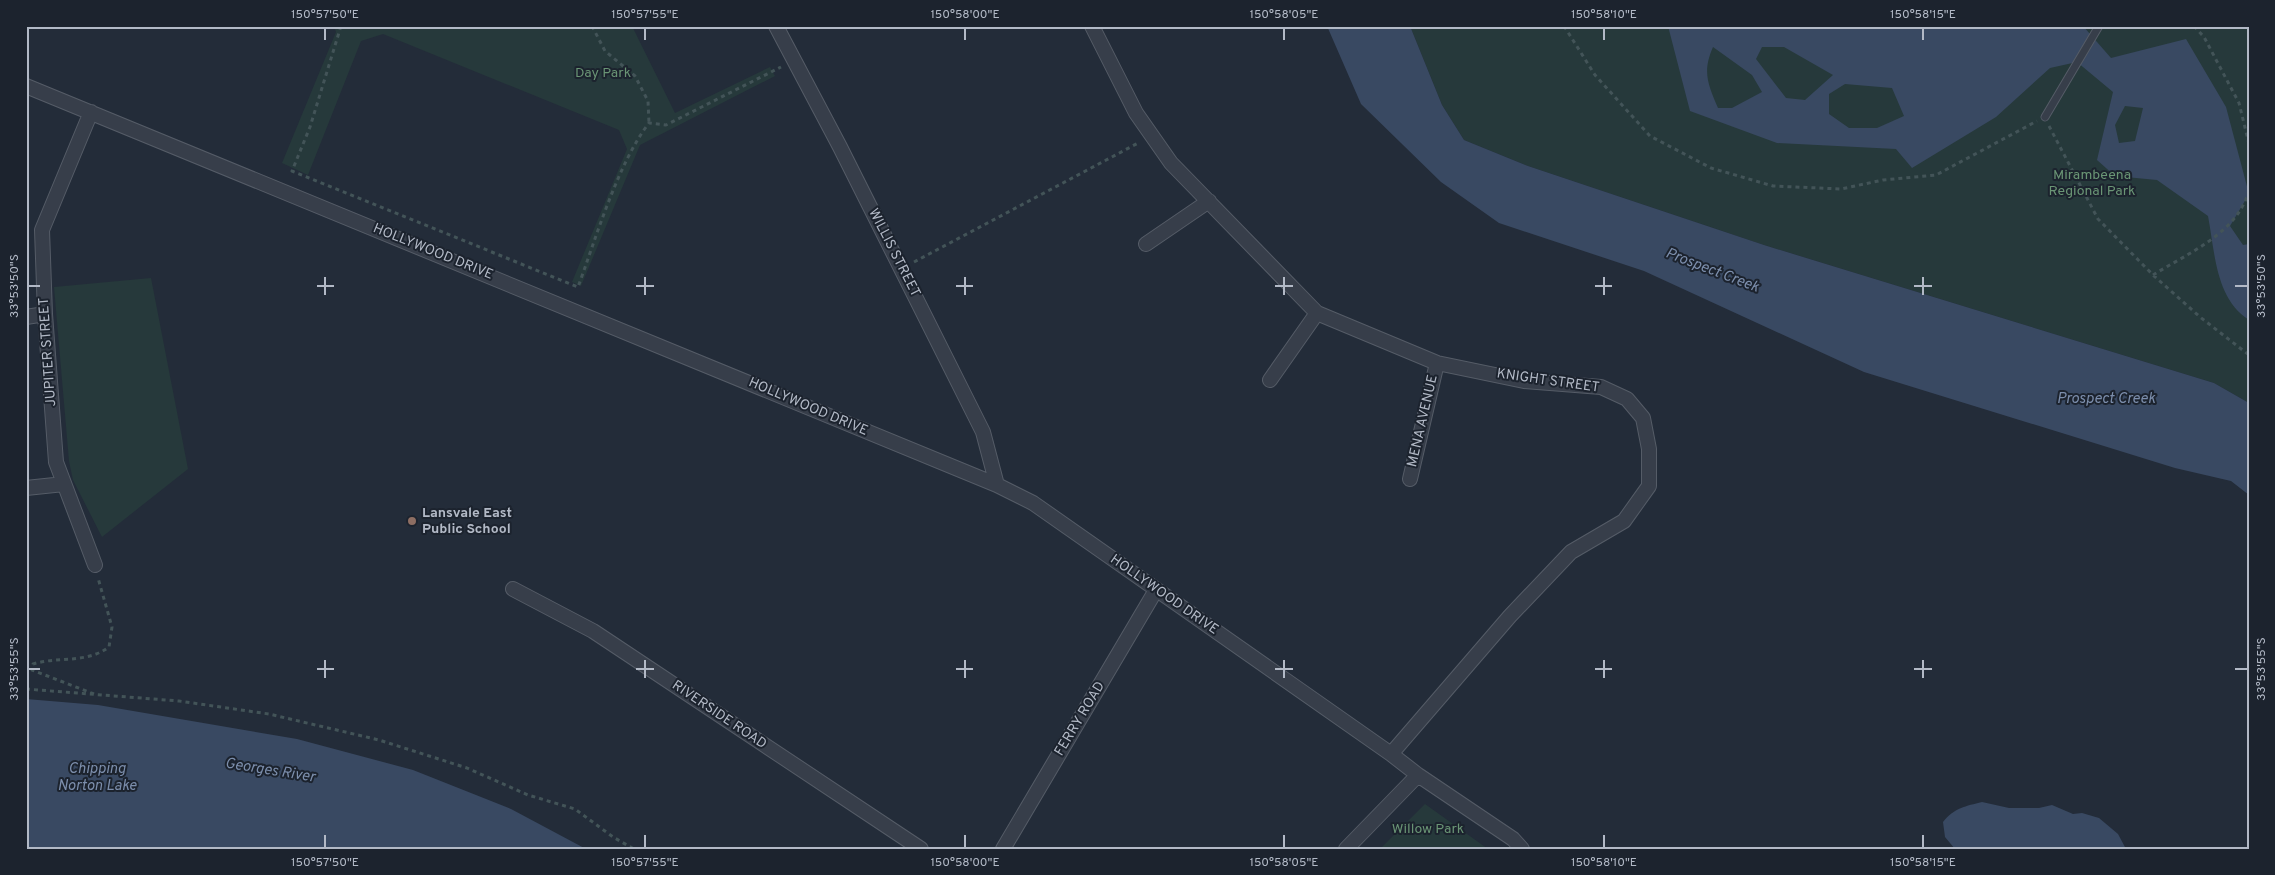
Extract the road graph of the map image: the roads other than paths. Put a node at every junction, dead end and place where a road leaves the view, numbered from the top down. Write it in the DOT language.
graph roads {
  1 [pos="776,26"];
  2 [pos="1092,26"];
  3 [pos="2099,26"];
  4 [pos="26,86"];
  5 [pos="91,112"];
  6 [pos="2045,117"];
  7 [pos="1209,201"];
  8 [pos="1146,244"];
  9 [pos="1317,313"];
  10 [pos="45,314"];
  11 [pos="26,317"];
  12 [pos="1437,363"];
  13 [pos="1270,380"];
  14 [pos="1410,478"];
  15 [pos="64,484"];
  16 [pos="998,486"];
  17 [pos="26,488"];
  18 [pos="95,565"];
  19 [pos="512,589"];
  20 [pos="1156,590"];
  21 [pos="1391,754"];
  22 [pos="1418,775"];
  23 [pos="922,849"];
  24 [pos="1003,849"];
  25 [pos="1346,849"];
  26 [pos="1522,849"];
  1 -- 16 [label="street, WILLIS STREET"];
  2 -- 7 [label="street, KNIGHT STREET"];
  3 -- 6 [label="lane"];
  4 -- 5 [label="street, HOLLYWOOD DRIVE"];
  5 -- 10 [label="street, JUPITER STREET"];
  5 -- 16 [label="street, HOLLYWOOD DRIVE"];
  7 -- 8 [label="street"];
  7 -- 9 [label="street, KNIGHT STREET"];
  9 -- 12 [label="street, KNIGHT STREET"];
  9 -- 13 [label="street"];
  10 -- 11 [label="street"];
  10 -- 15 [label="street, JUPITER STREET"];
  12 -- 14 [label="street, MENA AVENUE"];
  12 -- 21 [label="street, KNIGHT STREET"];
  15 -- 17 [label="street"];
  15 -- 18 [label="street, JUPITER STREET"];
  16 -- 20 [label="street, HOLLYWOOD DRIVE"];
  19 -- 23 [label="street, RIVERSIDE ROAD"];
  20 -- 21 [label="street, HOLLYWOOD DRIVE"];
  20 -- 24 [label="street, FERRY ROAD"];
  21 -- 22 [label="street, HOLLYWOOD DRIVE"];
  22 -- 25 [label="street"];
  22 -- 26 [label="street, HOLLYWOOD DRIVE"];
}
